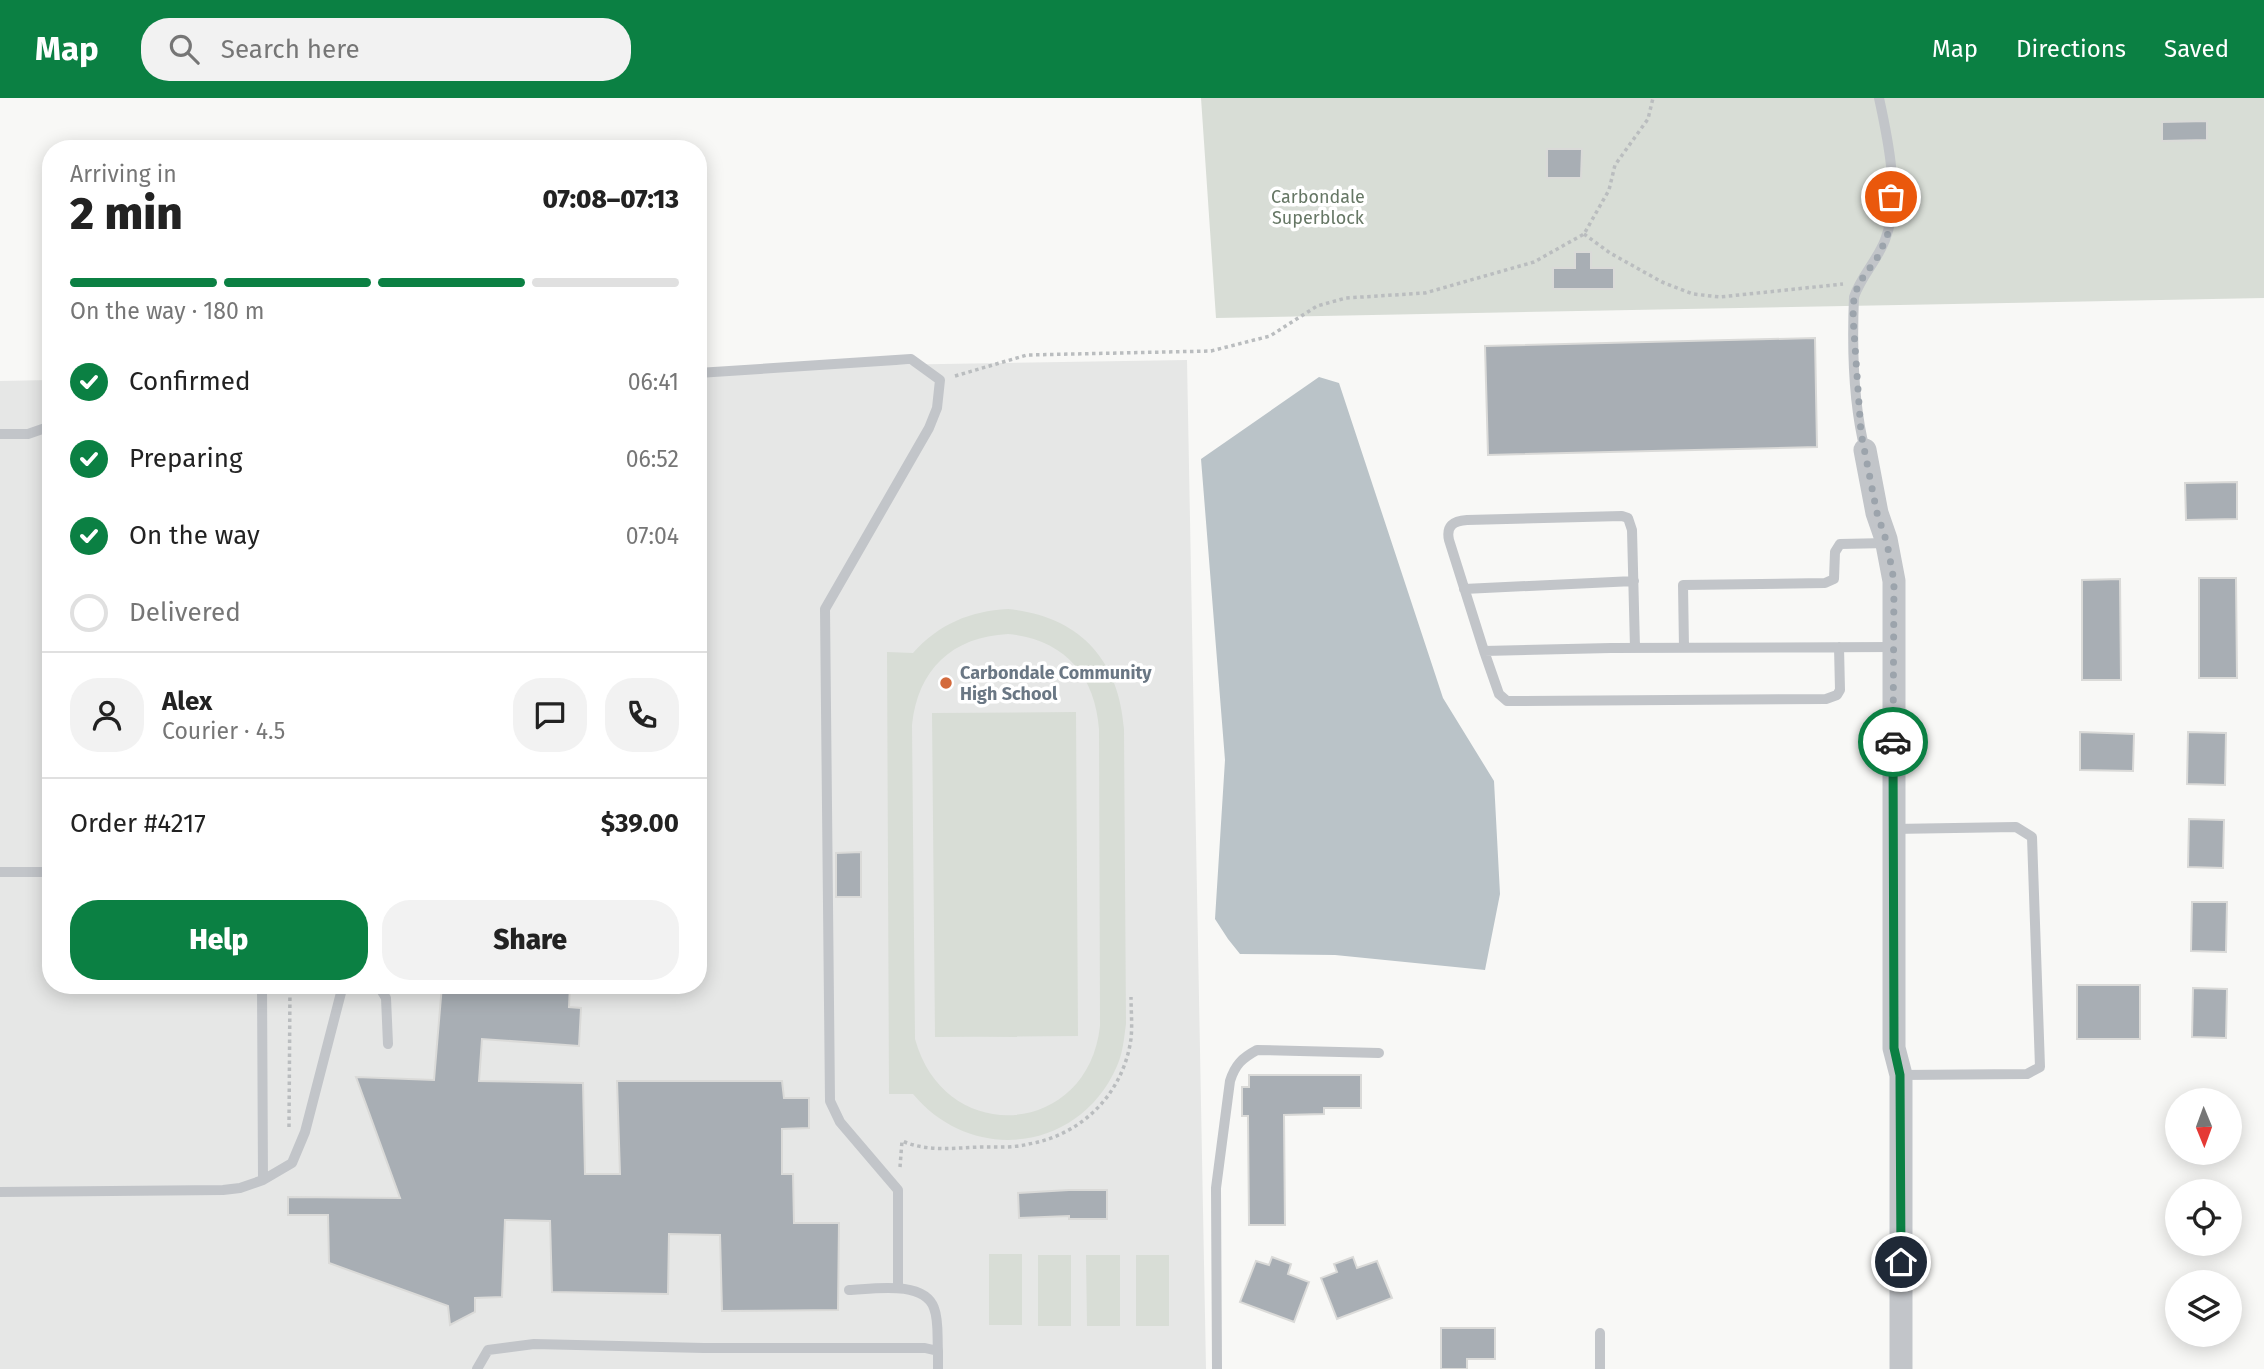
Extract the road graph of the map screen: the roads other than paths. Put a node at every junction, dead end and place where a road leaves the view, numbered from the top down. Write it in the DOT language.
graph roads {
  1 [pos="1880,98"];
  2 [pos="707,372"];
  3 [pos="42,429"];
  4 [pos="0,434"];
  5 [pos="1865,450"];
  6 [pos="1887,543"];
  7 [pos="1633,582"];
  8 [pos="1464,589"];
  9 [pos="1839,647"];
  10 [pos="1894,647"];
  11 [pos="1635,648"];
  12 [pos="1684,648"];
  13 [pos="1484,651"];
  14 [pos="1893,829"];
  15 [pos="0,872"];
  16 [pos="42,872"];
  17 [pos="262,994"];
  18 [pos="340,994"];
  19 [pos="384,994"];
  20 [pos="388,1044"];
  21 [pos="1379,1053"];
  22 [pos="1900,1075"];
  23 [pos="263,1180"];
  24 [pos="0,1192"];
  25 [pos="898,1288"];
  26 [pos="849,1290"];
  27 [pos="1600,1333"];
  28 [pos="938,1351"];
  29 [pos="477,1369"];
  30 [pos="938,1369"];
  31 [pos="1217,1369"];
  32 [pos="1600,1369"];
  33 [pos="1901,1369"];
  1 -- 5 [label="lane"];
  2 -- 25 [label="lane"];
  3 -- 4 [label="lane"];
  5 -- 6 [label="street"];
  6 -- 10 [label="street"];
  6 -- 12 [label="lane"];
  7 -- 8 [label="lane"];
  7 -- 8 [label="lane"];
  7 -- 11 [label="lane"];
  8 -- 13 [label="lane"];
  9 -- 10 [label="lane"];
  9 -- 12 [label="lane"];
  9 -- 13 [label="lane"];
  10 -- 14 [label="street"];
  11 -- 12 [label="lane"];
  11 -- 13 [label="lane"];
  14 -- 22 [label="street"];
  14 -- 22 [label="lane"];
  15 -- 16 [label="lane"];
  17 -- 23 [label="lane"];
  18 -- 23 [label="lane"];
  19 -- 20 [label="lane"];
  21 -- 31 [label="lane"];
  22 -- 33 [label="street"];
  23 -- 24 [label="lane"];
  25 -- 26 [label="lane"];
  25 -- 28 [label="lane"];
  27 -- 32 [label="lane"];
  28 -- 29 [label="lane"];
  28 -- 30 [label="lane"];
}
